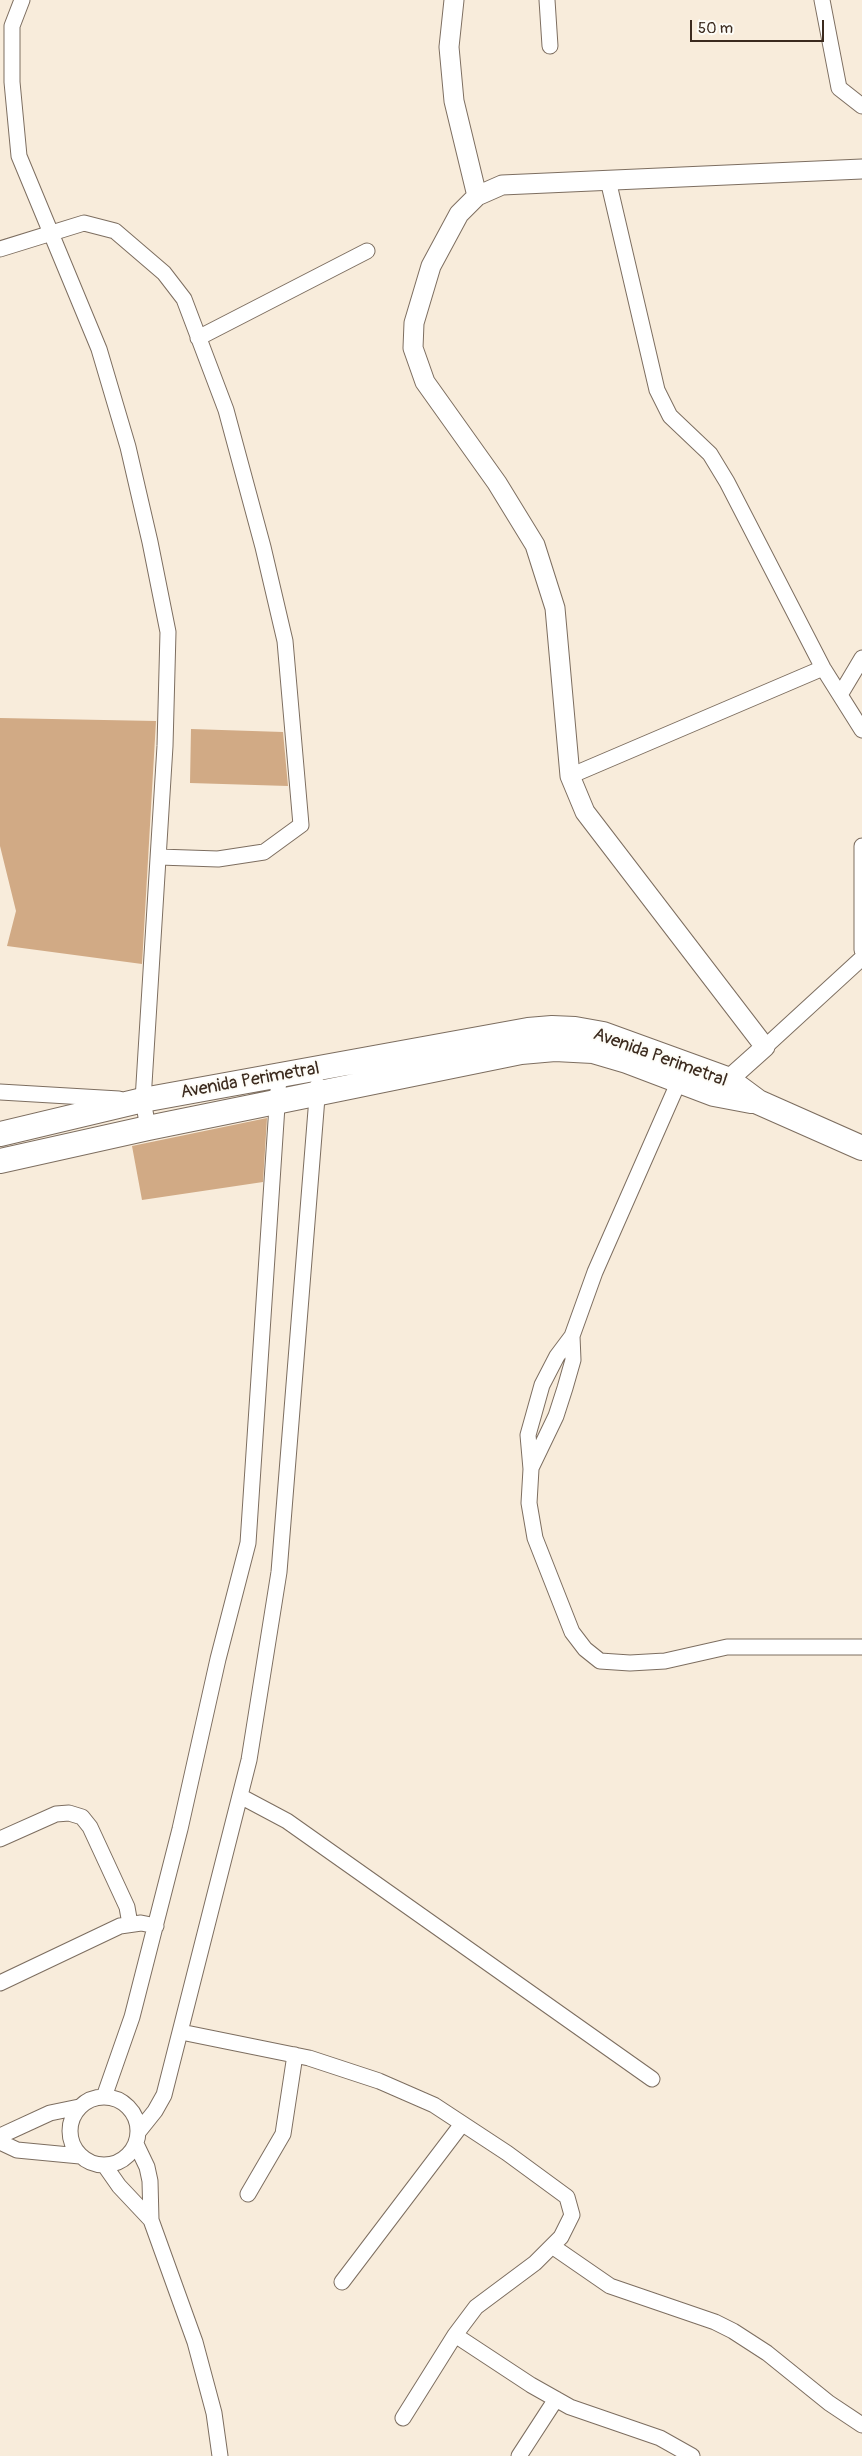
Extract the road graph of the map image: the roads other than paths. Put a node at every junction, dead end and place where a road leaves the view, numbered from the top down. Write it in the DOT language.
graph roads {
  1 [pos="22,0"];
  2 [pos="454,0"];
  3 [pos="547,0"];
  4 [pos="822,0"];
  5 [pos="6,25"];
  6 [pos="550,46"];
  7 [pos="862,106"];
  8 [pos="862,169"];
  9 [pos="608,180"];
  10 [pos="478,196"];
  11 [pos="51,233"];
  12 [pos="0,250"];
  13 [pos="367,251"];
  14 [pos="198,338"];
  15 [pos="862,658"];
  16 [pos="823,668"];
  17 [pos="840,695"];
  18 [pos="862,730"];
  19 [pos="570,776"];
  20 [pos="862,846"];
  21 [pos="159,857"];
  22 [pos="862,950"];
  23 [pos="862,958"];
  24 [pos="765,1047"];
  25 [pos="320,1068"];
  26 [pos="279,1076"];
  27 [pos="679,1081"];
  28 [pos="720,1086"];
  29 [pos="0,1092"];
  30 [pos="318,1094"];
  31 [pos="143,1100"];
  32 [pos="277,1102"];
  33 [pos="148,1128"];
  34 [pos="0,1134"];
  35 [pos="862,1148"];
  36 [pos="0,1161"];
  37 [pos="572,1336"];
  38 [pos="531,1469"];
  39 [pos="862,1647"];
  40 [pos="240,1796"];
  41 [pos="0,1839"];
  42 [pos="130,1924"];
  43 [pos="156,1926"];
  44 [pos="0,1983"];
  45 [pos="181,2032"];
  46 [pos="295,2055"];
  47 [pos="652,2078"];
  48 [pos="104,2097"];
  49 [pos="79,2107"];
  50 [pos="462,2124"];
  51 [pos="0,2136"];
  52 [pos="138,2138"];
  53 [pos="0,2142"];
  54 [pos="80,2156"];
  55 [pos="104,2166"];
  56 [pos="248,2194"];
  57 [pos="151,2220"];
  58 [pos="552,2246"];
  59 [pos="342,2282"];
  60 [pos="455,2335"];
  61 [pos="556,2399"];
  62 [pos="403,2418"];
  63 [pos="862,2425"];
  64 [pos="669,2450"];
  65 [pos="220,2456"];
  66 [pos="519,2456"];
  67 [pos="692,2456"];
  1 -- 5 [label="street"];
  2 -- 10 [label="street"];
  3 -- 6 [label="street"];
  4 -- 7 [label="street"];
  5 -- 11 [label="street"];
  8 -- 9 [label="street"];
  9 -- 10 [label="street"];
  9 -- 16 [label="street"];
  10 -- 19 [label="street"];
  11 -- 12 [label="street"];
  11 -- 14 [label="street"];
  11 -- 21 [label="street"];
  13 -- 14 [label="street"];
  14 -- 21 [label="street"];
  15 -- 17 [label="street"];
  16 -- 17 [label="street"];
  16 -- 19 [label="street"];
  17 -- 18 [label="street"];
  19 -- 24 [label="street"];
  20 -- 22 [label="street"];
  21 -- 31 [label="street"];
  23 -- 24 [label="street"];
  24 -- 28 [label="street"];
  25 -- 26 [label="main road, Avenida Perimetral"];
  25 -- 28 [label="main road, Avenida Perimetral"];
  25 -- 30 [label="street"];
  26 -- 31 [label="main road, Avenida Perimetral"];
  26 -- 32 [label="street"];
  27 -- 28 [label="main road, Avenida Perimetral"];
  27 -- 30 [label="main road, Avenida Perimetral"];
  27 -- 37 [label="street"];
  28 -- 35 [label="main road, Avenida Perimetral"];
  29 -- 31 [label="street"];
  30 -- 32 [label="main road, Avenida Perimetral"];
  30 -- 40 [label="street"];
  31 -- 33 [label="street"];
  31 -- 34 [label="main road, Avenida Perimetral"];
  32 -- 33 [label="main road, Avenida Perimetral"];
  32 -- 43 [label="street"];
  33 -- 36 [label="main road, Avenida Perimetral"];
  37 -- 38 [label="street"];
  37 -- 38 [label="street"];
  38 -- 39 [label="street"];
  40 -- 45 [label="street"];
  40 -- 47 [label="street"];
  41 -- 42 [label="street"];
  42 -- 43 [label="street"];
  42 -- 44 [label="street"];
  43 -- 48 [label="street"];
  45 -- 46 [label="street"];
  45 -- 52 [label="street"];
  46 -- 50 [label="street"];
  46 -- 56 [label="street"];
  48 -- 49 [label="street"];
  48 -- 52 [label="street"];
  49 -- 51 [label="street"];
  49 -- 54 [label="street"];
  50 -- 58 [label="street"];
  50 -- 59 [label="street"];
  52 -- 55 [label="street"];
  52 -- 57 [label="street"];
  53 -- 54 [label="street"];
  54 -- 55 [label="street"];
  55 -- 57 [label="street"];
  57 -- 65 [label="street"];
  58 -- 60 [label="street"];
  58 -- 63 [label="street"];
  60 -- 61 [label="street"];
  60 -- 62 [label="street"];
  61 -- 64 [label="street"];
  61 -- 66 [label="street"];
  64 -- 67 [label="street"];
}
